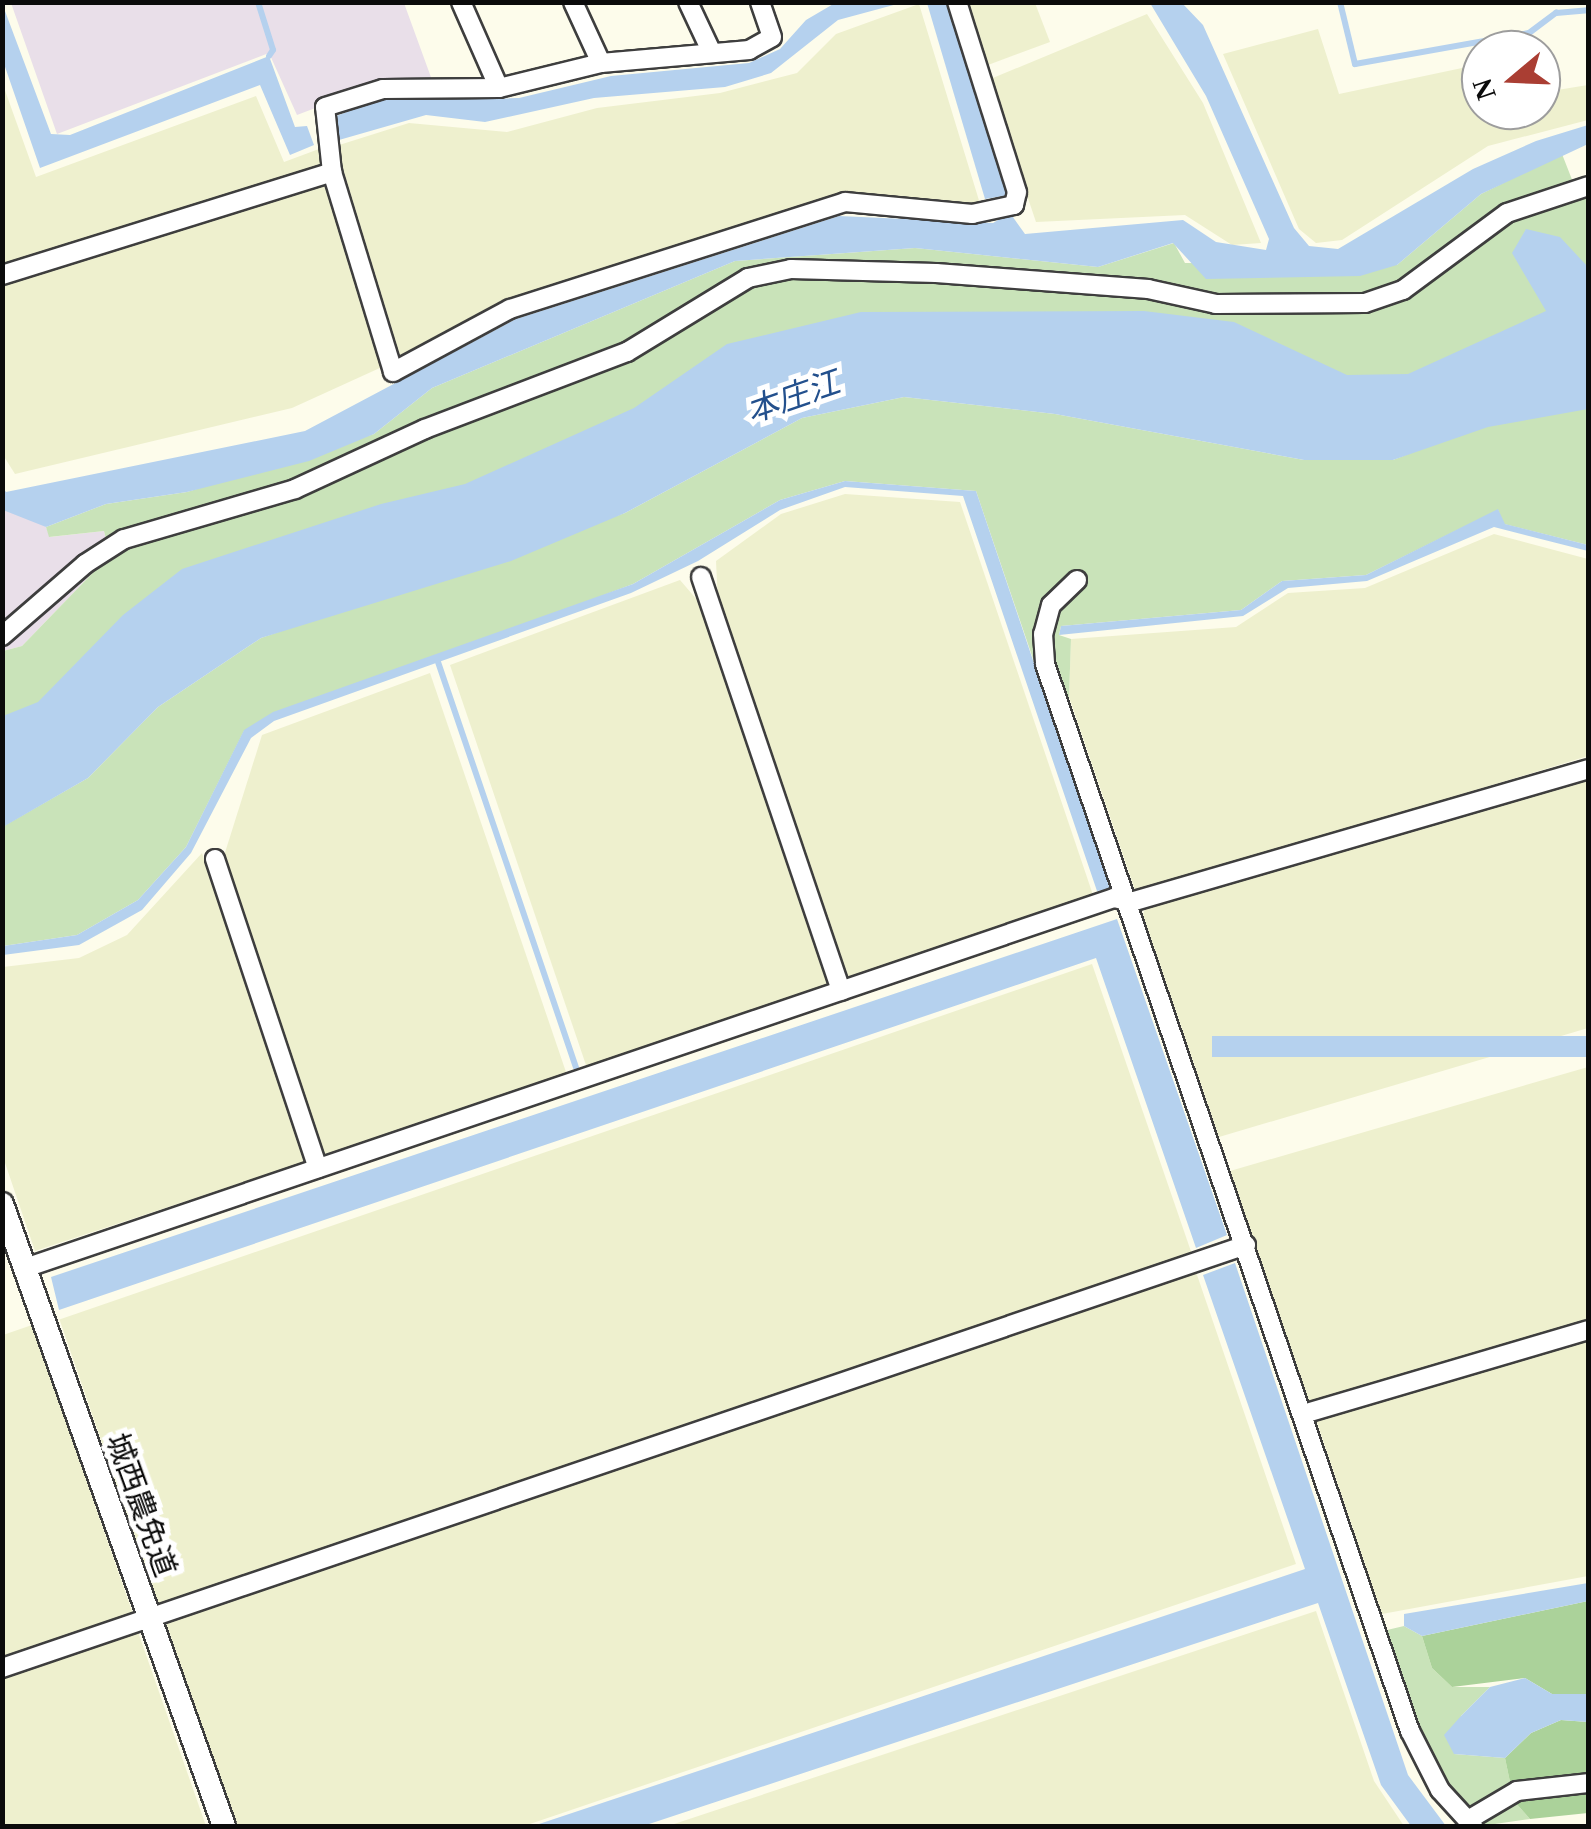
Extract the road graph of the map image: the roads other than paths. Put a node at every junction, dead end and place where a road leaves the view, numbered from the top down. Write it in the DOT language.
graph roads {
  1 [pos="461,2"];
  2 [pos="573,2"];
  3 [pos="688,2"];
  4 [pos="760,2"];
  5 [pos="957,2"];
  6 [pos="712,54"];
  7 [pos="601,63"];
  8 [pos="499,88"];
  9 [pos="332,172"];
  10 [pos="1588,186"];
  11 [pos="2,275"];
  12 [pos="700,577"];
  13 [pos="1077,580"];
  14 [pos="2,636"];
  15 [pos="1588,769"];
  16 [pos="215,859"];
  17 [pos="1131,902"];
  18 [pos="841,991"];
  19 [pos="318,1168"];
  20 [pos="2,1204"];
  21 [pos="10,1242"];
  22 [pos="1246,1245"];
  23 [pos="25,1268"];
  24 [pos="1588,1330"];
  25 [pos="1304,1414"];
  26 [pos="149,1618"];
  27 [pos="2,1668"];
  28 [pos="1588,1784"];
  29 [pos="1470,1823"];
  30 [pos="224,1826"];
  1 -- 8 [label="street"];
  2 -- 7 [label="street"];
  3 -- 6 [label="street"];
  4 -- 6 [label="street"];
  5 -- 9 [label="street"];
  6 -- 7 [label="street"];
  7 -- 8 [label="street"];
  8 -- 9 [label="street"];
  9 -- 11 [label="street"];
  10 -- 14 [label="street"];
  12 -- 18 [label="street"];
  13 -- 17 [label="street"];
  15 -- 17 [label="street"];
  16 -- 19 [label="street"];
  17 -- 18 [label="street"];
  17 -- 22 [label="street"];
  18 -- 19 [label="street"];
  19 -- 23 [label="street"];
  20 -- 21 [label="street, 城西農免道"];
  21 -- 23 [label="street, 城西農免道"];
  22 -- 25 [label="street"];
  22 -- 26 [label="street"];
  23 -- 26 [label="street, 城西農免道"];
  24 -- 25 [label="street"];
  25 -- 29 [label="street"];
  26 -- 27 [label="street"];
  26 -- 30 [label="street, 城西農免道"];
  28 -- 29 [label="street"];
}
